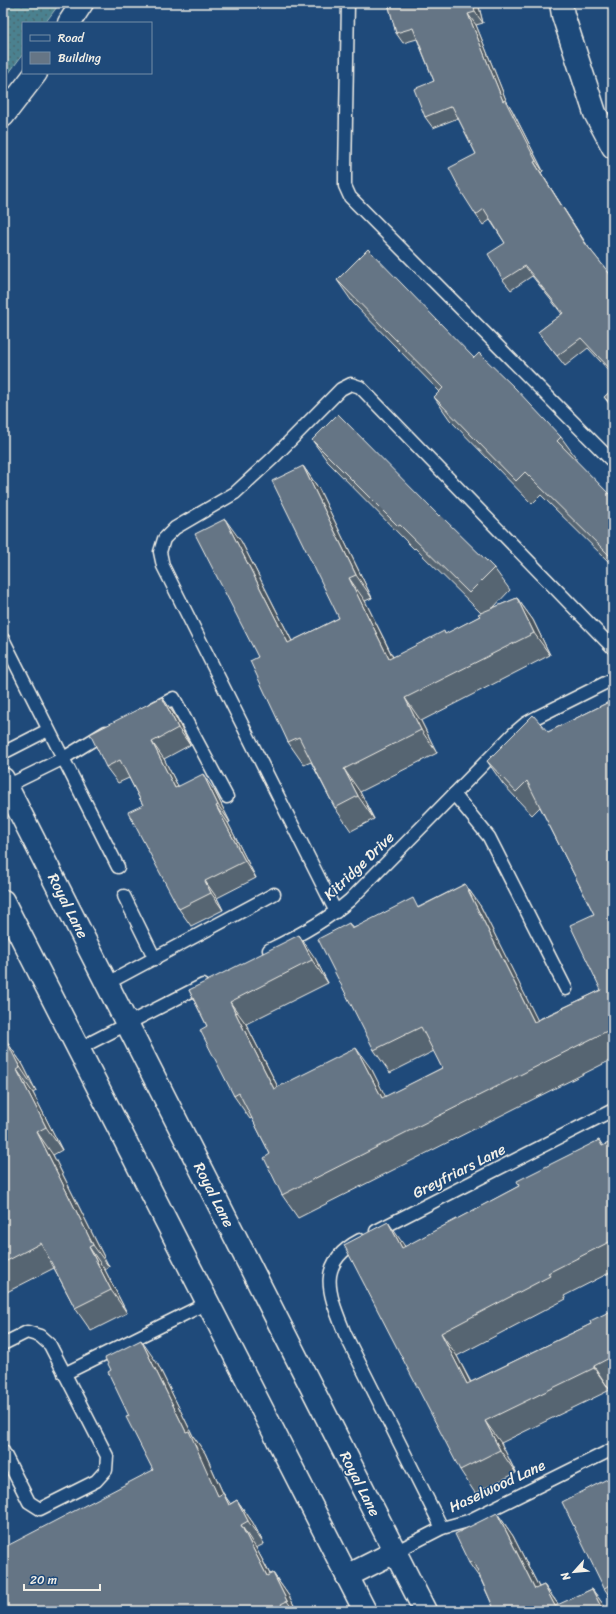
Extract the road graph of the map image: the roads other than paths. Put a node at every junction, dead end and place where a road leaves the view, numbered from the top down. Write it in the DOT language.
graph roads {
  1 [pos="82,3"];
  2 [pos="348,3"];
  3 [pos="561,3"];
  4 [pos="70,22"];
  5 [pos="35,74"];
  6 [pos="3,116"];
  7 [pos="613,147"];
  8 [pos="613,462"];
  9 [pos="3,639"];
  10 [pos="613,648"];
  11 [pos="613,679"];
  12 [pos="141,715"];
  13 [pos="114,728"];
  14 [pos="48,730"];
  15 [pos="3,752"];
  16 [pos="62,759"];
  17 [pos="4,784"];
  18 [pos="454,794"];
  19 [pos="227,797"];
  20 [pos="118,868"];
  21 [pos="274,894"];
  22 [pos="124,896"];
  23 [pos="3,901"];
  24 [pos="336,912"];
  25 [pos="258,956"];
  26 [pos="155,959"];
  27 [pos="210,981"];
  28 [pos="108,984"];
  29 [pos="566,989"];
  30 [pos="128,1024"];
  31 [pos="78,1049"];
  32 [pos="613,1110"];
  33 [pos="207,1303"];
  34 [pos="3,1344"];
  35 [pos="64,1374"];
  36 [pos="613,1449"];
  37 [pos="3,1451"];
  38 [pos="442,1528"];
  39 [pos="395,1552"];
  40 [pos="347,1576"];
  41 [pos="365,1611"];
  42 [pos="425,1611"];
  1 -- 4 [label="main road"];
  2 -- 8 [label="lane"];
  3 -- 7 [label="main road"];
  5 -- 6 [label="main road"];
  9 -- 14 [label="lane"];
  10 -- 24 [label="lane"];
  11 -- 18 [label="lane, Kitridge Drive"];
  12 -- 19 [label="lane"];
  13 -- 16 [label="lane"];
  14 -- 15 [label="lane"];
  14 -- 16 [label="lane"];
  16 -- 17 [label="lane"];
  16 -- 20 [label="lane"];
  17 -- 28 [label="main road, Royal Lane"];
  18 -- 24 [label="lane, Kitridge Drive"];
  18 -- 29 [label="lane"];
  21 -- 26 [label="lane"];
  22 -- 26 [label="lane"];
  23 -- 31 [label="main road"];
  24 -- 25 [label="lane, Kitridge Drive"];
  26 -- 28 [label="lane"];
  27 -- 30 [label="lane"];
  28 -- 30 [label="main road, Royal Lane"];
  30 -- 31 [label="lane"];
  30 -- 39 [label="main road, Royal Lane"];
  31 -- 33 [label="main road"];
  32 -- 38 [label="lane, Greyfriars Lane"];
  33 -- 35 [label="lane"];
  33 -- 40 [label="main road"];
  34 -- 35 [label="lane"];
  35 -- 37 [label="lane"];
  36 -- 38 [label="lane, Haselwood Lane"];
  38 -- 39 [label="lane, Haselwood Lane"];
  39 -- 40 [label="main road"];
  39 -- 42 [label="main road, Royal Lane"];
  40 -- 41 [label="main road"];
}
